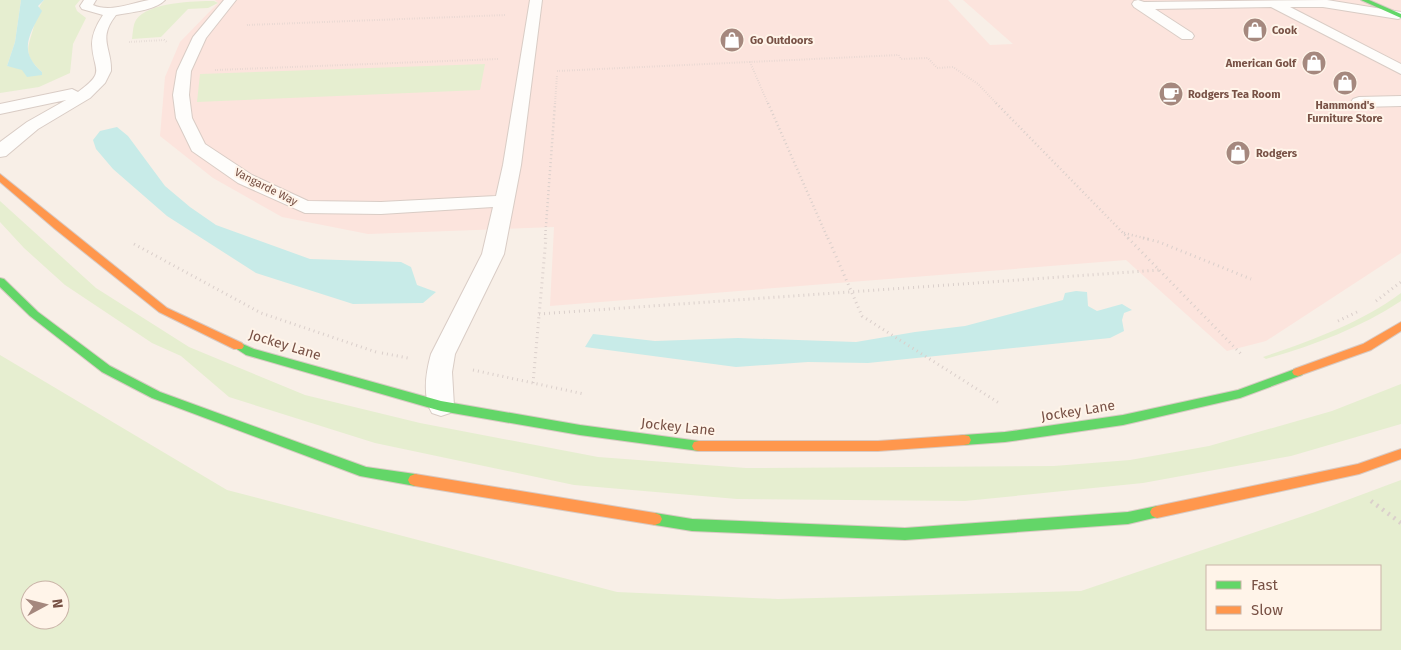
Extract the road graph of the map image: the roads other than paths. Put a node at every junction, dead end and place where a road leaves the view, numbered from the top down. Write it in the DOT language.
graph roads {
  1 [pos="90,0"];
  2 [pos="159,0"];
  3 [pos="230,0"];
  4 [pos="1364,0"];
  5 [pos="1267,1"];
  6 [pos="1328,1"];
  7 [pos="1137,5"];
  8 [pos="535,7"];
  9 [pos="116,10"];
  10 [pos="1400,16"];
  11 [pos="1187,36"];
  12 [pos="1401,70"];
  13 [pos="92,89"];
  14 [pos="1401,101"];
  15 [pos="1359,102"];
  16 [pos="0,109"];
  17 [pos="52,114"];
  18 [pos="0,130"];
  19 [pos="0,152"];
  20 [pos="0,177"];
  21 [pos="504,201"];
  22 [pos="0,281"];
  23 [pos="1401,326"];
  24 [pos="441,406"];
  25 [pos="1401,454"];
  1 -- 9 [label="lane"];
  2 -- 9 [label="lane"];
  3 -- 21 [label="lane, Vangarde Way"];
  4 -- 10 [label="street"];
  5 -- 6 [label="lane"];
  5 -- 7 [label="lane"];
  5 -- 12 [label="lane"];
  6 -- 10 [label="lane"];
  7 -- 11 [label="lane"];
  8 -- 21 [label="lane"];
  9 -- 13 [label="lane"];
  13 -- 16 [label="lane"];
  13 -- 17 [label="lane"];
  14 -- 15 [label="lane"];
  17 -- 18 [label="lane"];
  17 -- 19 [label="lane"];
  20 -- 24 [label="street, Jockey Lane"];
  21 -- 24 [label="lane"];
  22 -- 25 [label="street"];
  23 -- 24 [label="street, Jockey Lane"];
}
